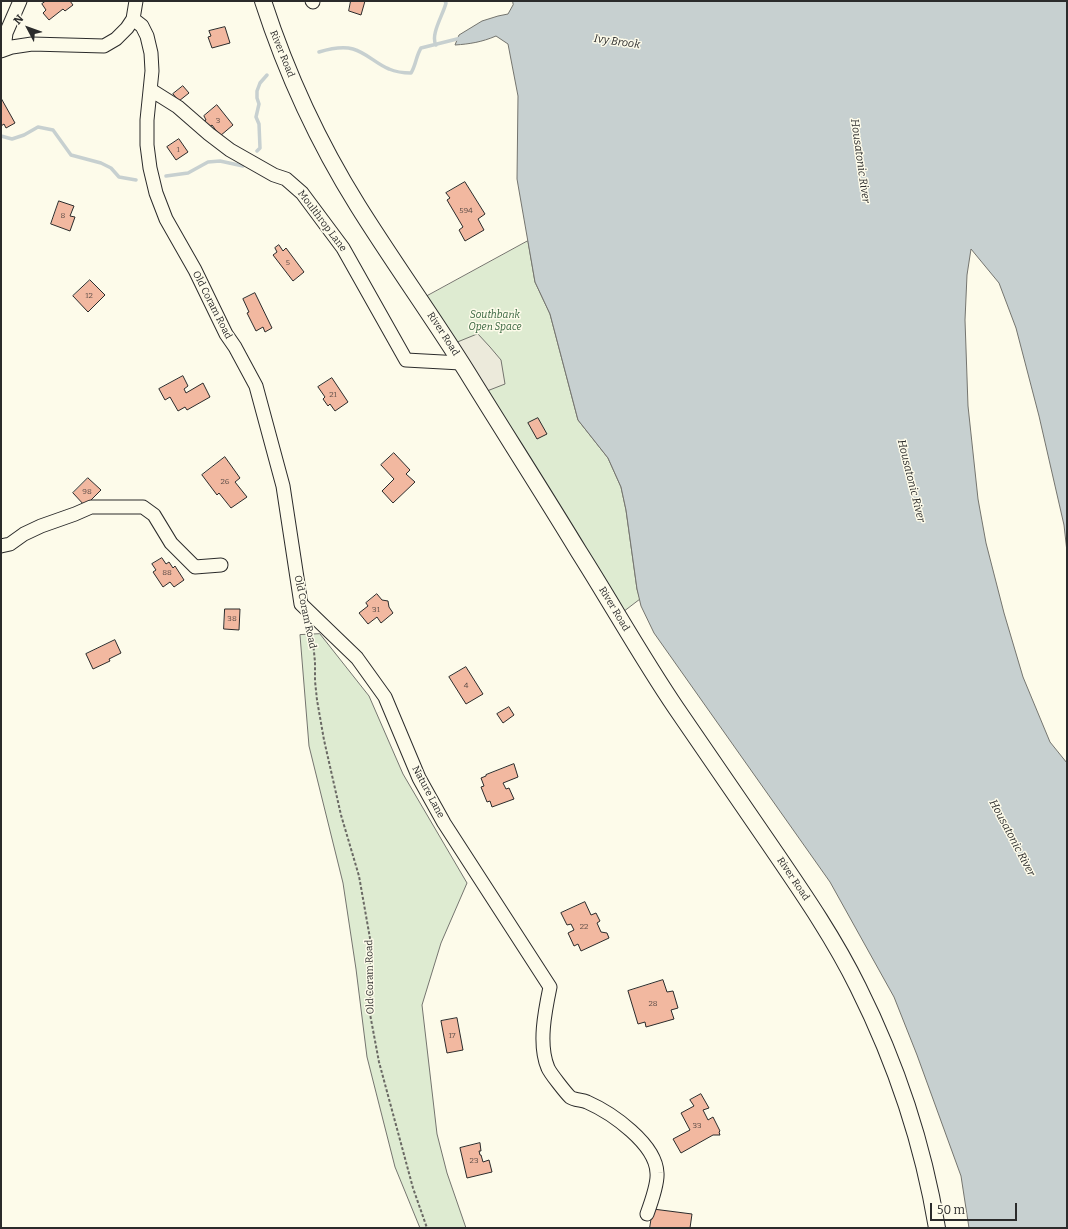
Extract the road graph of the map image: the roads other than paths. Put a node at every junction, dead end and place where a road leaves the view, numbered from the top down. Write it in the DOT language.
graph roads {
  1 [pos="20,1"];
  2 [pos="136,1"];
  3 [pos="263,1"];
  4 [pos="133,19"];
  5 [pos="2,50"];
  6 [pos="151,90"];
  7 [pos="461,363"];
  8 [pos="1,546"];
  9 [pos="221,565"];
  10 [pos="301,604"];
  11 [pos="647,1214"];
  12 [pos="936,1228"];
  1 -- 5 [label="street"];
  2 -- 4 [label="street"];
  3 -- 7 [label="main road, River Road"];
  4 -- 5 [label="street"];
  4 -- 6 [label="street, Old Coram Road"];
  6 -- 7 [label="street, Moulthrop Lane"];
  6 -- 10 [label="street, Old Coram Road"];
  7 -- 12 [label="main road, River Road"];
  8 -- 9 [label="street"];
  10 -- 11 [label="street, Nature Lane"];
}
